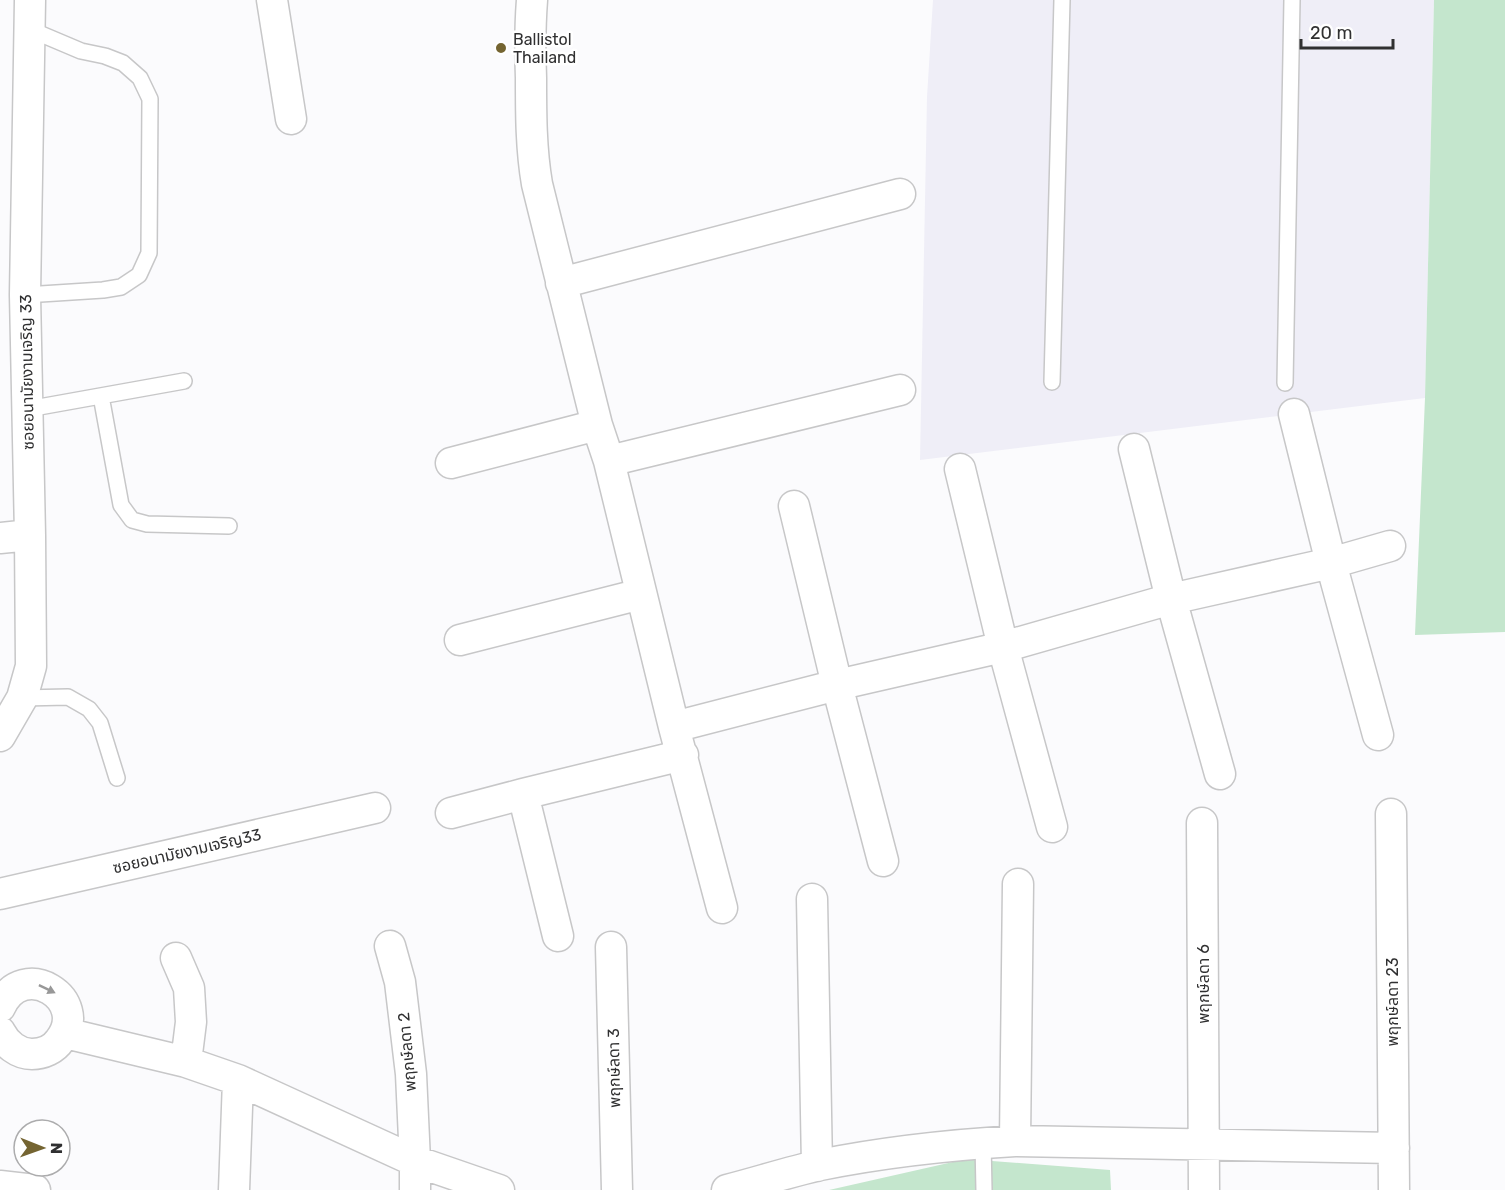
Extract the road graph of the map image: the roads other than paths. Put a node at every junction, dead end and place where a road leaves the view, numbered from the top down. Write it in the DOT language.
graph roads {
  1 [pos="30,0"];
  2 [pos="272,0"];
  3 [pos="532,0"];
  4 [pos="1062,0"];
  5 [pos="1292,0"];
  6 [pos="29,29"];
  7 [pos="291,118"];
  8 [pos="900,194"];
  9 [pos="561,283"];
  10 [pos="13,296"];
  11 [pos="184,381"];
  12 [pos="1052,382"];
  13 [pos="1285,383"];
  14 [pos="900,390"];
  15 [pos="101,396"];
  16 [pos="28,409"];
  17 [pos="1294,414"];
  18 [pos="597,425"];
  19 [pos="1134,449"];
  20 [pos="609,461"];
  21 [pos="451,463"];
  22 [pos="960,469"];
  23 [pos="794,506"];
  24 [pos="229,526"];
  25 [pos="30,535"];
  26 [pos="0,538"];
  27 [pos="1390,546"];
  28 [pos="1331,563"];
  29 [pos="641,594"];
  30 [pos="1171,599"];
  31 [pos="460,640"];
  32 [pos="1003,647"];
  33 [pos="837,685"];
  34 [pos="22,698"];
  35 [pos="674,727"];
  36 [pos="1377,735"];
  37 [pos="0,736"];
  38 [pos="683,755"];
  39 [pos="1220,774"];
  40 [pos="117,778"];
  41 [pos="523,794"];
  42 [pos="375,808"];
  43 [pos="451,813"];
  44 [pos="1391,814"];
  45 [pos="1202,823"];
  46 [pos="1052,827"];
  47 [pos="883,861"];
  48 [pos="1018,884"];
  49 [pos="0,894"];
  50 [pos="812,899"];
  51 [pos="722,908"];
  52 [pos="558,936"];
  53 [pos="390,946"];
  54 [pos="611,947"];
  55 [pos="176,958"];
  56 [pos="1,1000"];
  57 [pos="0,1032"];
  58 [pos="65,1032"];
  59 [pos="186,1062"];
  60 [pos="238,1080"];
  61 [pos="1015,1141"];
  62 [pos="983,1143"];
  63 [pos="1204,1145"];
  64 [pos="1394,1148"];
  65 [pos="415,1161"];
  66 [pos="817,1166"];
  67 [pos="0,1186"];
  68 [pos="35,1190"];
  69 [pos="234,1190"];
  70 [pos="414,1190"];
  71 [pos="499,1190"];
  72 [pos="617,1190"];
  73 [pos="727,1190"];
  74 [pos="984,1190"];
  75 [pos="1204,1190"];
  76 [pos="1394,1190"];
  1 -- 6 [label="street, ซอยอนามัยงามเจริญ 33"];
  2 -- 7 [label="street"];
  3 -- 9 [label="street"];
  4 -- 12 [label="lane"];
  5 -- 13 [label="lane"];
  6 -- 10 [label="street, ซอยอนามัยงามเจริญ 33"];
  6 -- 10 [label="lane"];
  8 -- 9 [label="street"];
  9 -- 18 [label="street"];
  10 -- 16 [label="street, ซอยอนามัยงามเจริญ 33"];
  11 -- 15 [label="lane"];
  14 -- 20 [label="street"];
  15 -- 16 [label="lane"];
  15 -- 24 [label="lane"];
  16 -- 25 [label="street, ซอยอนามัยงามเจริญ 33"];
  17 -- 28 [label="street"];
  18 -- 20 [label="street"];
  18 -- 21 [label="street"];
  19 -- 30 [label="street"];
  20 -- 29 [label="street"];
  22 -- 32 [label="street"];
  23 -- 33 [label="street"];
  25 -- 26 [label="street"];
  25 -- 34 [label="street, ซอยอนามัยงามเจริญ 33"];
  27 -- 28 [label="street"];
  28 -- 30 [label="street"];
  28 -- 36 [label="street"];
  29 -- 31 [label="street"];
  29 -- 35 [label="street"];
  30 -- 32 [label="street"];
  30 -- 39 [label="street"];
  32 -- 33 [label="street"];
  32 -- 46 [label="street"];
  33 -- 35 [label="street"];
  33 -- 47 [label="street"];
  34 -- 37 [label="street, ซอยอนามัยงามเจริญ 33"];
  34 -- 40 [label="lane"];
  35 -- 38 [label="street"];
  38 -- 41 [label="street"];
  38 -- 51 [label="street"];
  41 -- 43 [label="street"];
  41 -- 52 [label="street"];
  42 -- 49 [label="street, ซอยอนามัยงามเจริญ33"];
  44 -- 64 [label="street, พฤกษ์ลดา 23"];
  45 -- 63 [label="street, พฤกษ์ลดา 6"];
  48 -- 61 [label="street"];
  50 -- 66 [label="street"];
  53 -- 65 [label="street, พฤกษ์ลดา 2"];
  54 -- 72 [label="street, พฤกษ์ลดา 3"];
  55 -- 59 [label="street"];
  56 -- 58 [label="street, one-way"];
  57 -- 58 [label="street"];
  58 -- 59 [label="street"];
  59 -- 60 [label="street"];
  60 -- 65 [label="street"];
  60 -- 69 [label="street"];
  61 -- 62 [label="street"];
  61 -- 63 [label="street"];
  62 -- 66 [label="street"];
  62 -- 74 [label="lane"];
  63 -- 64 [label="street"];
  63 -- 75 [label="street, พฤกษ์ลดา 6"];
  64 -- 76 [label="street, พฤกษ์ลดา 23"];
  65 -- 70 [label="street, พฤกษ์ลดา 2"];
  65 -- 71 [label="street"];
  66 -- 73 [label="street"];
  67 -- 68 [label="street"];
}
